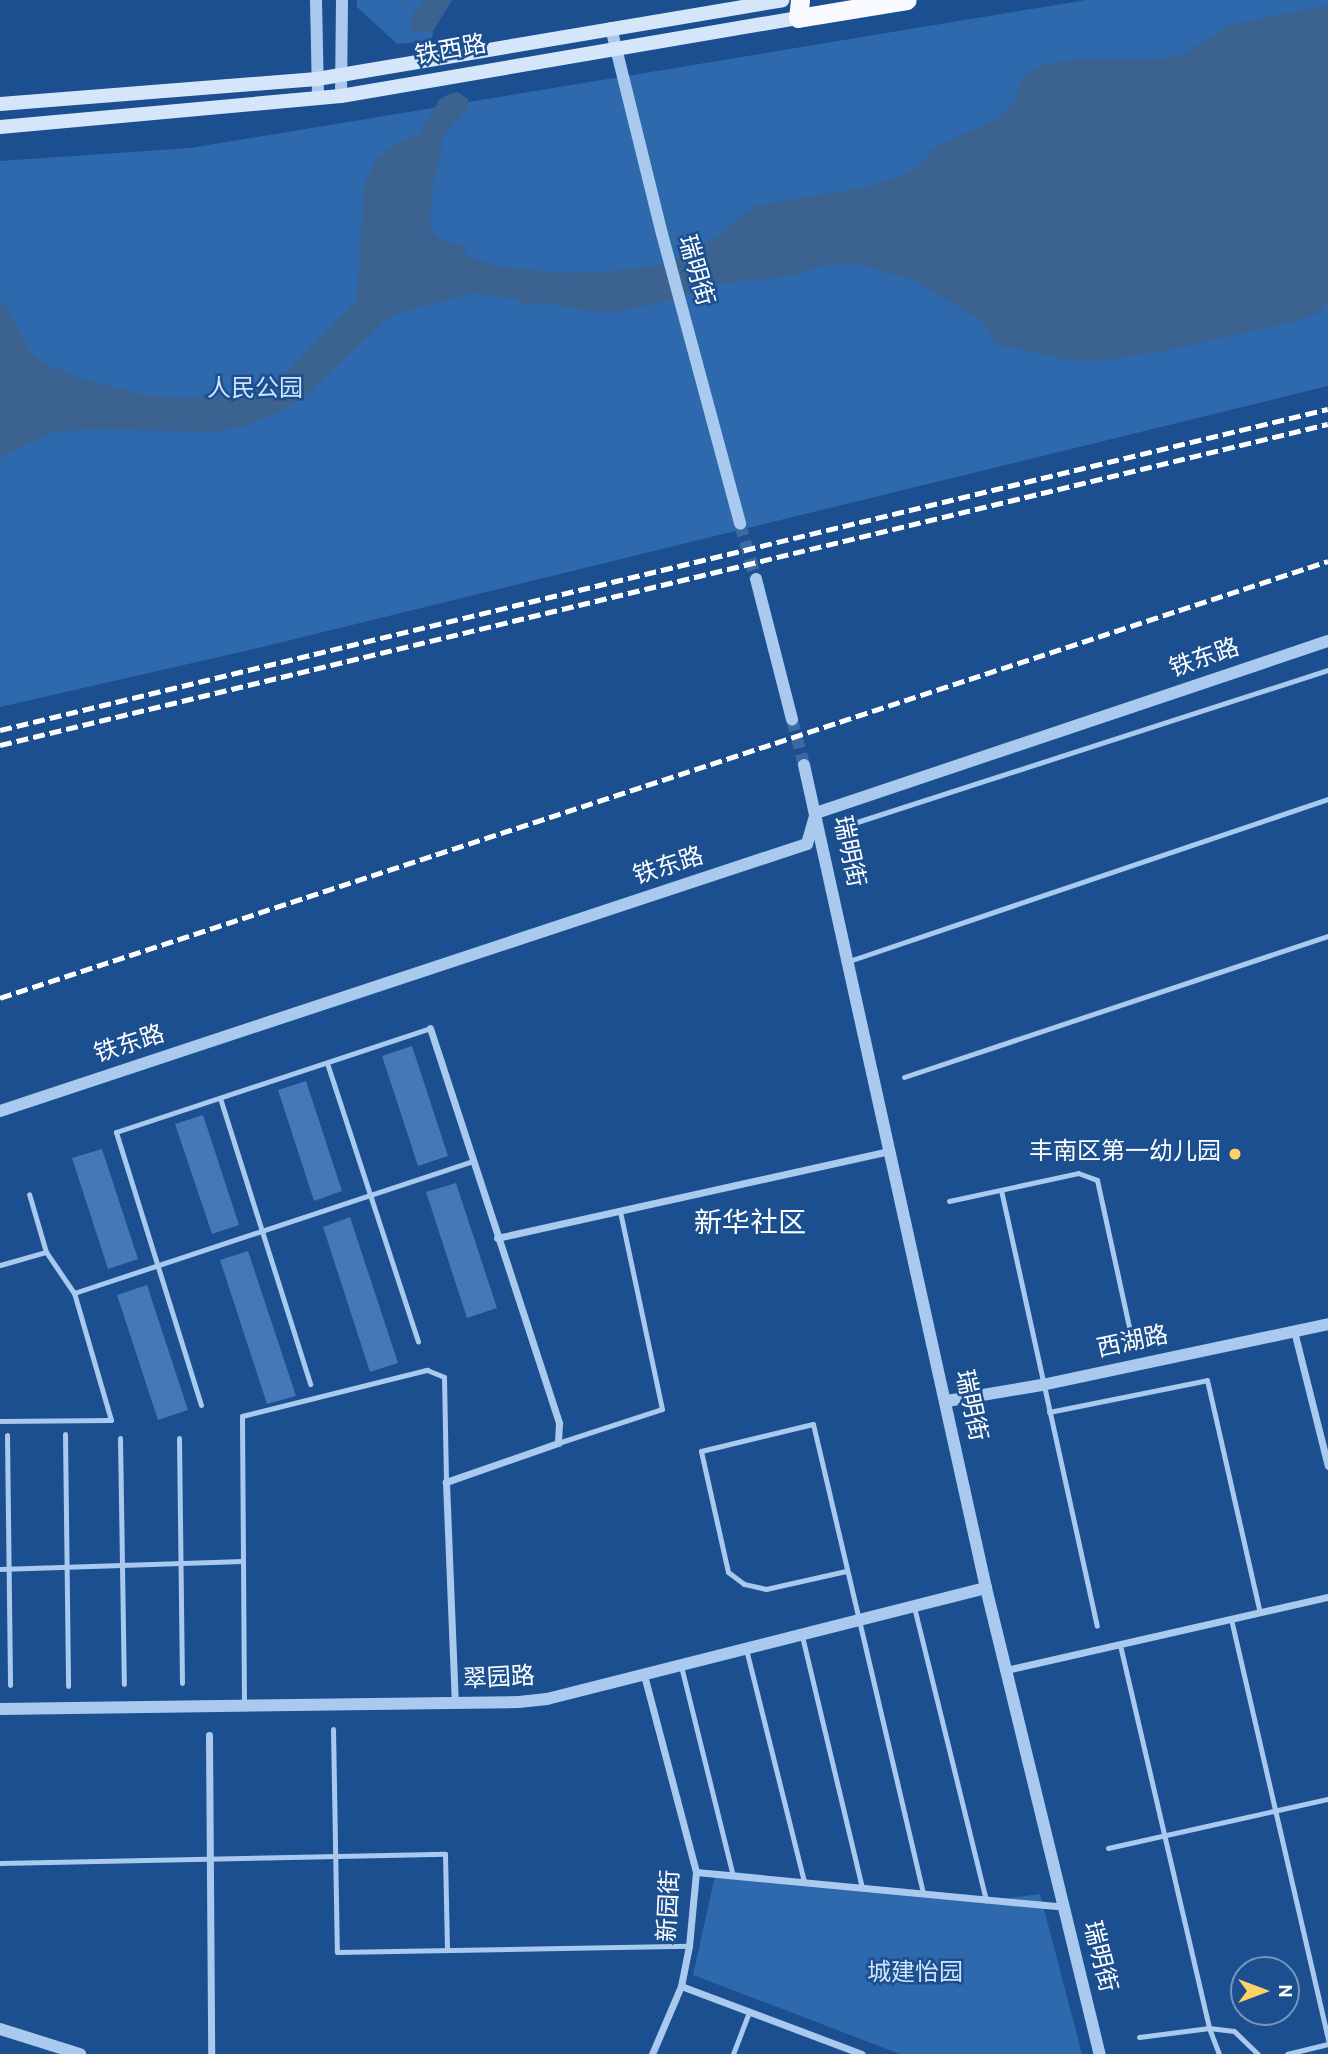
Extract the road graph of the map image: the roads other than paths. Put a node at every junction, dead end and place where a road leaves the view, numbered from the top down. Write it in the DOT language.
graph roads {
  1 [pos="316,0"];
  2 [pos="342,0"];
  3 [pos="782,0"];
  4 [pos="907,0"];
  5 [pos="825,7"];
  6 [pos="799,9"];
  7 [pos="611,28"];
  8 [pos="617,48"];
  9 [pos="342,74"];
  10 [pos="317,79"];
  11 [pos="341,96"];
  12 [pos="318,97"];
  13 [pos="0,104"];
  14 [pos="0,127"];
  15 [pos="740,524"];
  16 [pos="756,579"];
  17 [pos="1328,640"];
  18 [pos="1328,670"];
  19 [pos="792,719"];
  20 [pos="804,765"];
  21 [pos="1328,799"];
  22 [pos="817,813"];
  23 [pos="857,822"];
  24 [pos="1328,936"];
  25 [pos="849,961"];
  26 [pos="430,1028"];
  27 [pos="327,1063"];
  28 [pos="904,1077"];
  29 [pos="220,1098"];
  30 [pos="0,1111"];
  31 [pos="891,1151"];
  32 [pos="472,1161"];
  33 [pos="1001,1190"];
  34 [pos="29,1194"];
  35 [pos="370,1195"];
  36 [pos="949,1201"];
  37 [pos="620,1211"];
  38 [pos="262,1231"];
  39 [pos="496,1238"];
  40 [pos="47,1252"];
  41 [pos="0,1265"];
  42 [pos="158,1265"];
  43 [pos="74,1293"];
  44 [pos="1328,1324"];
  45 [pos="1130,1331"];
  46 [pos="1294,1331"];
  47 [pos="418,1341"];
  48 [pos="310,1384"];
  49 [pos="1042,1385"];
  50 [pos="947,1401"];
  51 [pos="201,1405"];
  52 [pos="1049,1412"];
  53 [pos="0,1421"];
  54 [pos="65,1434"];
  55 [pos="6,1435"];
  56 [pos="120,1438"];
  57 [pos="179,1438"];
  58 [pos="558,1443"];
  59 [pos="1328,1466"];
  60 [pos="446,1482"];
  61 [pos="243,1561"];
  62 [pos="180,1563"];
  63 [pos="123,1565"];
  64 [pos="67,1567"];
  65 [pos="0,1569"];
  66 [pos="8,1569"];
  67 [pos="846,1571"];
  68 [pos="986,1588"];
  69 [pos="1328,1597"];
  70 [pos="914,1607"];
  71 [pos="1260,1613"];
  72 [pos="1231,1619"];
  73 [pos="857,1621"];
  74 [pos="1097,1626"];
  75 [pos="802,1636"];
  76 [pos="1120,1645"];
  77 [pos="746,1649"];
  78 [pos="681,1666"];
  79 [pos="1006,1670"];
  80 [pos="644,1675"];
  81 [pos="182,1683"];
  82 [pos="124,1684"];
  83 [pos="10,1685"];
  84 [pos="68,1686"];
  85 [pos="455,1704"];
  86 [pos="244,1706"];
  87 [pos="0,1709"];
  88 [pos="334,1729"];
  89 [pos="209,1735"];
  90 [pos="1328,1799"];
  91 [pos="1276,1811"];
  92 [pos="1166,1835"];
  93 [pos="1108,1848"];
  94 [pos="336,1856"];
  95 [pos="209,1859"];
  96 [pos="0,1863"];
  97 [pos="695,1872"];
  98 [pos="733,1875"];
  99 [pos="804,1882"];
  100 [pos="862,1888"];
  101 [pos="923,1894"];
  102 [pos="986,1900"];
  103 [pos="1065,1907"];
  104 [pos="689,1946"];
  105 [pos="447,1950"];
  106 [pos="681,1986"];
  107 [pos="749,2012"];
  108 [pos="1209,2028"];
  109 [pos="0,2029"];
  110 [pos="1139,2037"];
  111 [pos="1328,2042"];
  112 [pos="846,2051"];
  113 [pos="80,2054"];
  114 [pos="211,2054"];
  115 [pos="652,2054"];
  116 [pos="733,2054"];
  117 [pos="862,2054"];
  118 [pos="1100,2054"];
  119 [pos="1219,2054"];
  120 [pos="1258,2054"];
  121 [pos="1290,2054"];
  1 -- 10 [label="street"];
  2 -- 9 [label="street"];
  3 -- 7 [label="main road, 铁西路"];
  4 -- 5 [label="highway, 铁西路"];
  5 -- 6 [label="highway, 铁西路"];
  6 -- 8 [label="main road, 铁西路"];
  7 -- 8 [label="street, 瑞明街"];
  7 -- 9 [label="main road, 铁西路"];
  8 -- 11 [label="main road, 铁西路"];
  8 -- 15 [label="street, 瑞明街"];
  9 -- 10 [label="main road, 铁西路"];
  9 -- 11 [label="street"];
  10 -- 12 [label="street"];
  10 -- 13 [label="main road, 铁西路"];
  11 -- 12 [label="main road, 铁西路"];
  12 -- 14 [label="main road, 铁西路"];
  16 -- 19 [label="street"];
  17 -- 22 [label="street, 铁东路"];
  18 -- 23 [label="lane"];
  20 -- 22 [label="street, 瑞明街"];
  21 -- 25 [label="lane"];
  22 -- 25 [label="street, 瑞明街"];
  22 -- 30 [label="street, 铁东路"];
  24 -- 28 [label="lane"];
  25 -- 31 [label="street, 瑞明街"];
  26 -- 27 [label="lane"];
  26 -- 32 [label="street"];
  27 -- 29 [label="lane"];
  27 -- 35 [label="lane"];
  29 -- 38 [label="lane"];
  29 -- 42 [label="lane"];
  31 -- 37 [label="street"];
  31 -- 50 [label="street, 瑞明街"];
  32 -- 35 [label="lane"];
  32 -- 39 [label="street"];
  33 -- 36 [label="lane"];
  33 -- 45 [label="lane"];
  33 -- 49 [label="lane"];
  34 -- 40 [label="lane"];
  35 -- 38 [label="lane"];
  35 -- 47 [label="lane"];
  37 -- 39 [label="street"];
  37 -- 58 [label="lane"];
  38 -- 42 [label="lane"];
  38 -- 48 [label="lane"];
  39 -- 58 [label="street"];
  40 -- 41 [label="lane"];
  40 -- 43 [label="lane"];
  42 -- 43 [label="lane"];
  42 -- 51 [label="lane"];
  43 -- 53 [label="lane"];
  44 -- 46 [label="street, 西湖路"];
  46 -- 49 [label="street, 西湖路"];
  46 -- 59 [label="street"];
  49 -- 50 [label="street, 西湖路"];
  49 -- 52 [label="lane"];
  50 -- 68 [label="street, 瑞明街"];
  52 -- 71 [label="lane"];
  52 -- 74 [label="lane"];
  54 -- 64 [label="lane"];
  55 -- 66 [label="lane"];
  56 -- 63 [label="lane"];
  57 -- 62 [label="lane"];
  58 -- 60 [label="street"];
  60 -- 61 [label="lane"];
  60 -- 85 [label="street"];
  61 -- 62 [label="lane"];
  61 -- 86 [label="lane"];
  62 -- 63 [label="lane"];
  62 -- 81 [label="lane"];
  63 -- 64 [label="lane"];
  63 -- 82 [label="lane"];
  64 -- 66 [label="lane"];
  64 -- 84 [label="lane"];
  65 -- 66 [label="lane"];
  66 -- 83 [label="lane"];
  67 -- 67 [label="lane"];
  67 -- 73 [label="lane"];
  68 -- 70 [label="street, 翠园路"];
  68 -- 79 [label="street, 瑞明街"];
  69 -- 71 [label="street"];
  70 -- 73 [label="street, 翠园路"];
  70 -- 102 [label="lane"];
  71 -- 72 [label="street"];
  72 -- 76 [label="street"];
  72 -- 91 [label="lane"];
  73 -- 75 [label="street, 翠园路"];
  73 -- 101 [label="lane"];
  75 -- 77 [label="street, 翠园路"];
  75 -- 100 [label="lane"];
  76 -- 79 [label="street"];
  76 -- 92 [label="lane"];
  77 -- 78 [label="street, 翠园路"];
  77 -- 99 [label="lane"];
  78 -- 80 [label="street, 翠园路"];
  78 -- 98 [label="lane"];
  79 -- 103 [label="street, 瑞明街"];
  80 -- 85 [label="street, 翠园路"];
  80 -- 97 [label="street, 新园街"];
  85 -- 86 [label="street, 翠园路"];
  86 -- 87 [label="street, 翠园路"];
  88 -- 94 [label="lane"];
  89 -- 95 [label="street"];
  90 -- 91 [label="lane"];
  91 -- 92 [label="lane"];
  91 -- 111 [label="lane"];
  92 -- 93 [label="lane"];
  92 -- 108 [label="lane"];
  94 -- 95 [label="lane"];
  94 -- 105 [label="lane"];
  94 -- 105 [label="lane"];
  95 -- 96 [label="lane"];
  95 -- 114 [label="street"];
  97 -- 98 [label="street"];
  97 -- 104 [label="street, 新园街"];
  98 -- 99 [label="street"];
  99 -- 100 [label="street"];
  100 -- 101 [label="street"];
  101 -- 102 [label="street"];
  102 -- 103 [label="street"];
  103 -- 118 [label="street, 瑞明街"];
  104 -- 105 [label="lane"];
  104 -- 106 [label="street, 新园街"];
  106 -- 107 [label="street"];
  106 -- 115 [label="street, 新园街"];
  107 -- 112 [label="street"];
  107 -- 116 [label="lane"];
  108 -- 110 [label="lane"];
  108 -- 119 [label="lane"];
  108 -- 120 [label="lane"];
  109 -- 113 [label="street"];
  111 -- 121 [label="lane"];
  112 -- 117 [label="street"];
}
